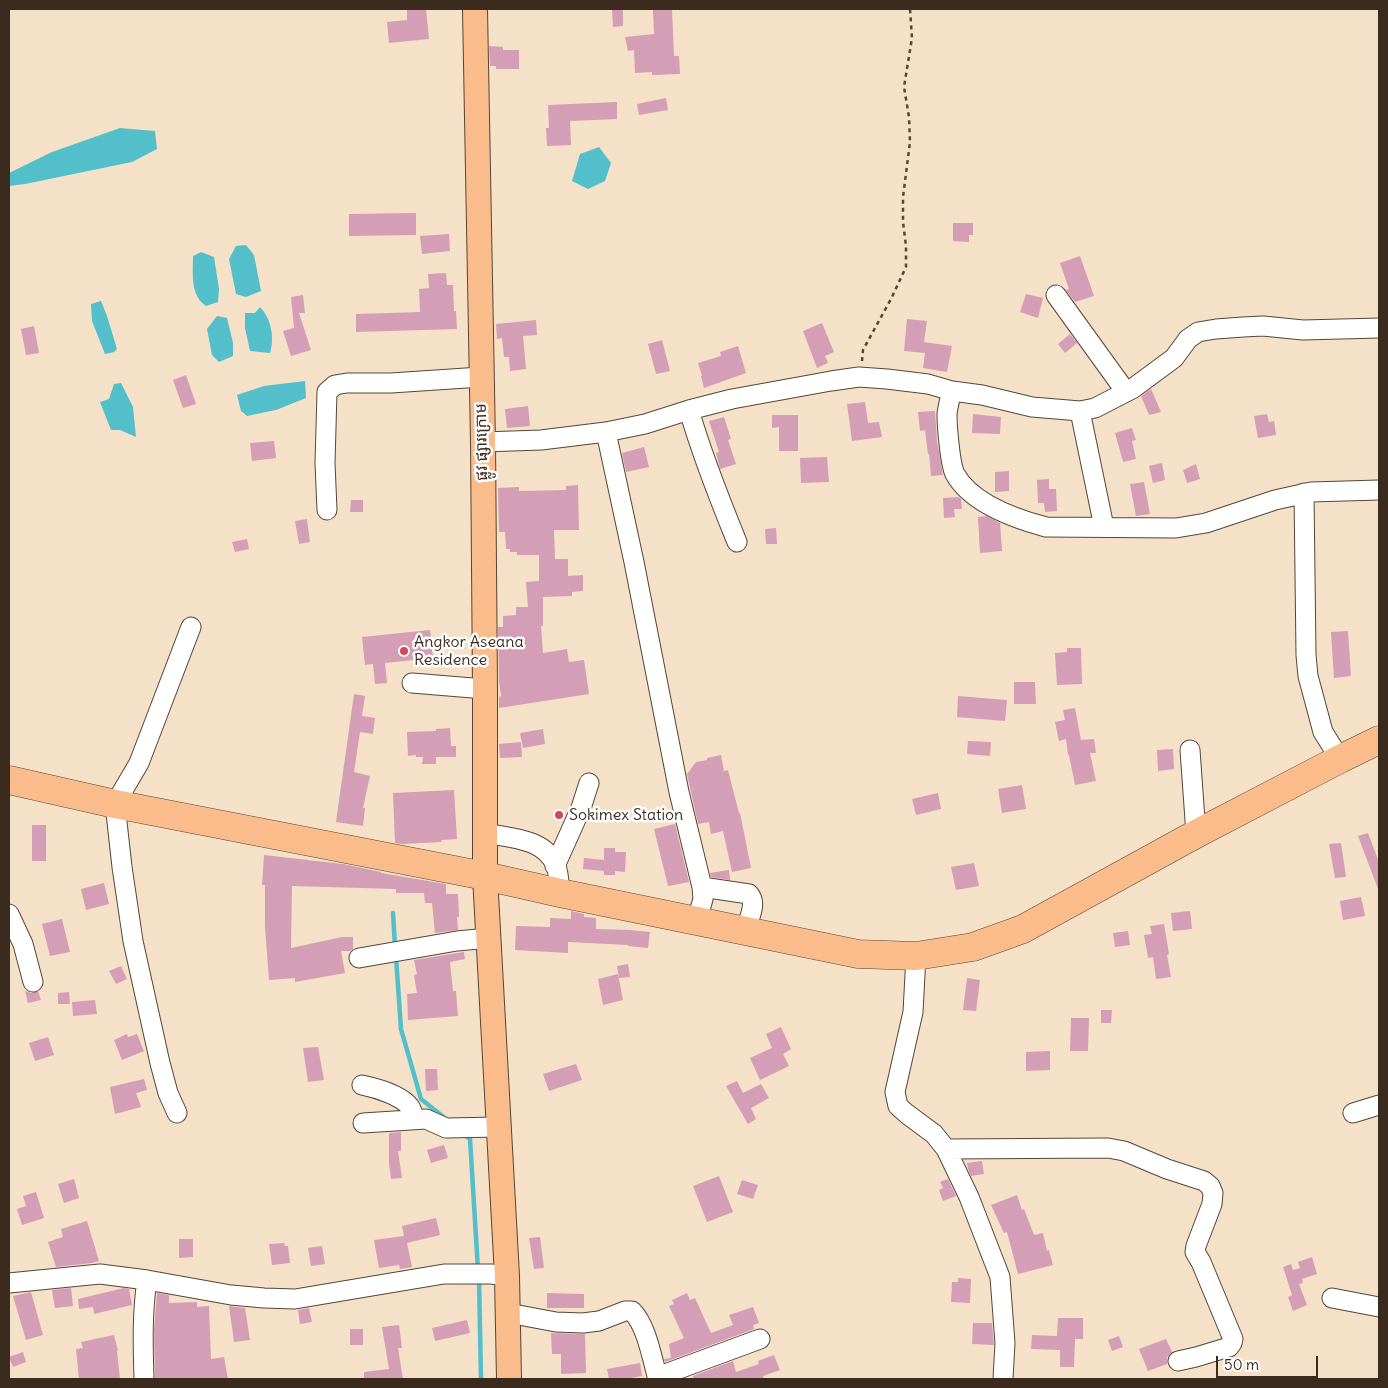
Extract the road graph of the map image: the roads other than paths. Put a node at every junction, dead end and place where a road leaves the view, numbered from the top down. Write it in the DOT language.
graph roads {
  1 [pos="475,9"];
  2 [pos="1056,295"];
  3 [pos="1379,328"];
  4 [pos="481,377"];
  5 [pos="952,391"];
  6 [pos="1126,392"];
  7 [pos="690,410"];
  8 [pos="1080,411"];
  9 [pos="606,432"];
  10 [pos="483,442"];
  11 [pos="1379,490"];
  12 [pos="1304,493"];
  13 [pos="327,510"];
  14 [pos="1104,527"];
  15 [pos="736,542"];
  16 [pos="192,627"];
  17 [pos="412,683"];
  18 [pos="485,689"];
  19 [pos="1379,740"];
  20 [pos="1190,750"];
  21 [pos="1340,759"];
  22 [pos="9,780"];
  23 [pos="589,783"];
  24 [pos="115,804"];
  25 [pos="485,832"];
  26 [pos="1196,834"];
  27 [pos="556,866"];
  28 [pos="485,876"];
  29 [pos="702,887"];
  30 [pos="560,893"];
  31 [pos="9,914"];
  32 [pos="697,920"];
  33 [pos="745,930"];
  34 [pos="489,938"];
  35 [pos="916,956"];
  36 [pos="359,958"];
  37 [pos="33,982"];
  38 [pos="362,1085"];
  39 [pos="1379,1105"];
  40 [pos="1353,1113"];
  41 [pos="177,1114"];
  42 [pos="415,1119"];
  43 [pos="363,1123"];
  44 [pos="499,1127"];
  45 [pos="946,1149"];
  46 [pos="499,1275"];
  47 [pos="147,1280"];
  48 [pos="9,1283"];
  49 [pos="1332,1298"];
  50 [pos="1379,1307"];
  51 [pos="508,1313"];
  52 [pos="760,1339"];
  53 [pos="1178,1361"];
  54 [pos="657,1378"];
  55 [pos="144,1379"];
  56 [pos="509,1379"];
  57 [pos="1003,1379"];
  1 -- 4 [label="main road, ផ្លូវ ផ្សារក្រោម"];
  2 -- 6 [label="street"];
  3 -- 6 [label="street"];
  4 -- 10 [label="main road, ផ្លូវ ផ្សារក្រោម"];
  4 -- 13 [label="street"];
  5 -- 7 [label="street"];
  5 -- 8 [label="street"];
  5 -- 14 [label="street"];
  6 -- 8 [label="street"];
  7 -- 9 [label="street"];
  7 -- 15 [label="street"];
  8 -- 14 [label="street"];
  9 -- 10 [label="street"];
  9 -- 29 [label="street"];
  10 -- 18 [label="main road, ផ្លូវ ផ្សារក្រោម"];
  11 -- 12 [label="street"];
  12 -- 14 [label="street"];
  12 -- 21 [label="street"];
  16 -- 24 [label="street"];
  17 -- 18 [label="street"];
  18 -- 25 [label="main road, ផ្លូវ ផ្សារក្រោម"];
  19 -- 21 [label="highway"];
  20 -- 26 [label="street"];
  21 -- 26 [label="highway"];
  22 -- 24 [label="highway"];
  23 -- 27 [label="street"];
  24 -- 28 [label="highway"];
  24 -- 41 [label="street"];
  25 -- 27 [label="street"];
  25 -- 28 [label="main road, ផ្លូវ ផ្សារក្រោម"];
  26 -- 35 [label="highway"];
  27 -- 30 [label="street"];
  28 -- 30 [label="highway"];
  28 -- 34 [label="main road, ផ្លូវ ផ្សារក្រោម"];
  29 -- 32 [label="street"];
  29 -- 33 [label="street"];
  30 -- 32 [label="highway"];
  31 -- 37 [label="street"];
  32 -- 33 [label="highway"];
  33 -- 35 [label="highway"];
  34 -- 36 [label="street"];
  34 -- 44 [label="main road, ផ្លូវ ផ្សារក្រោម"];
  35 -- 45 [label="street"];
  38 -- 42 [label="street"];
  39 -- 40 [label="street"];
  42 -- 43 [label="street"];
  42 -- 44 [label="street"];
  44 -- 46 [label="main road, ផ្លូវ ផ្សារក្រោម"];
  45 -- 53 [label="street"];
  45 -- 57 [label="street"];
  46 -- 47 [label="street"];
  46 -- 51 [label="main road, ផ្លូវ ផ្សារក្រោម"];
  47 -- 48 [label="street"];
  47 -- 55 [label="street"];
  49 -- 50 [label="street"];
  51 -- 54 [label="street"];
  51 -- 56 [label="main road, ផ្លូវ ផ្សារក្រោម"];
  52 -- 54 [label="street"];
}
